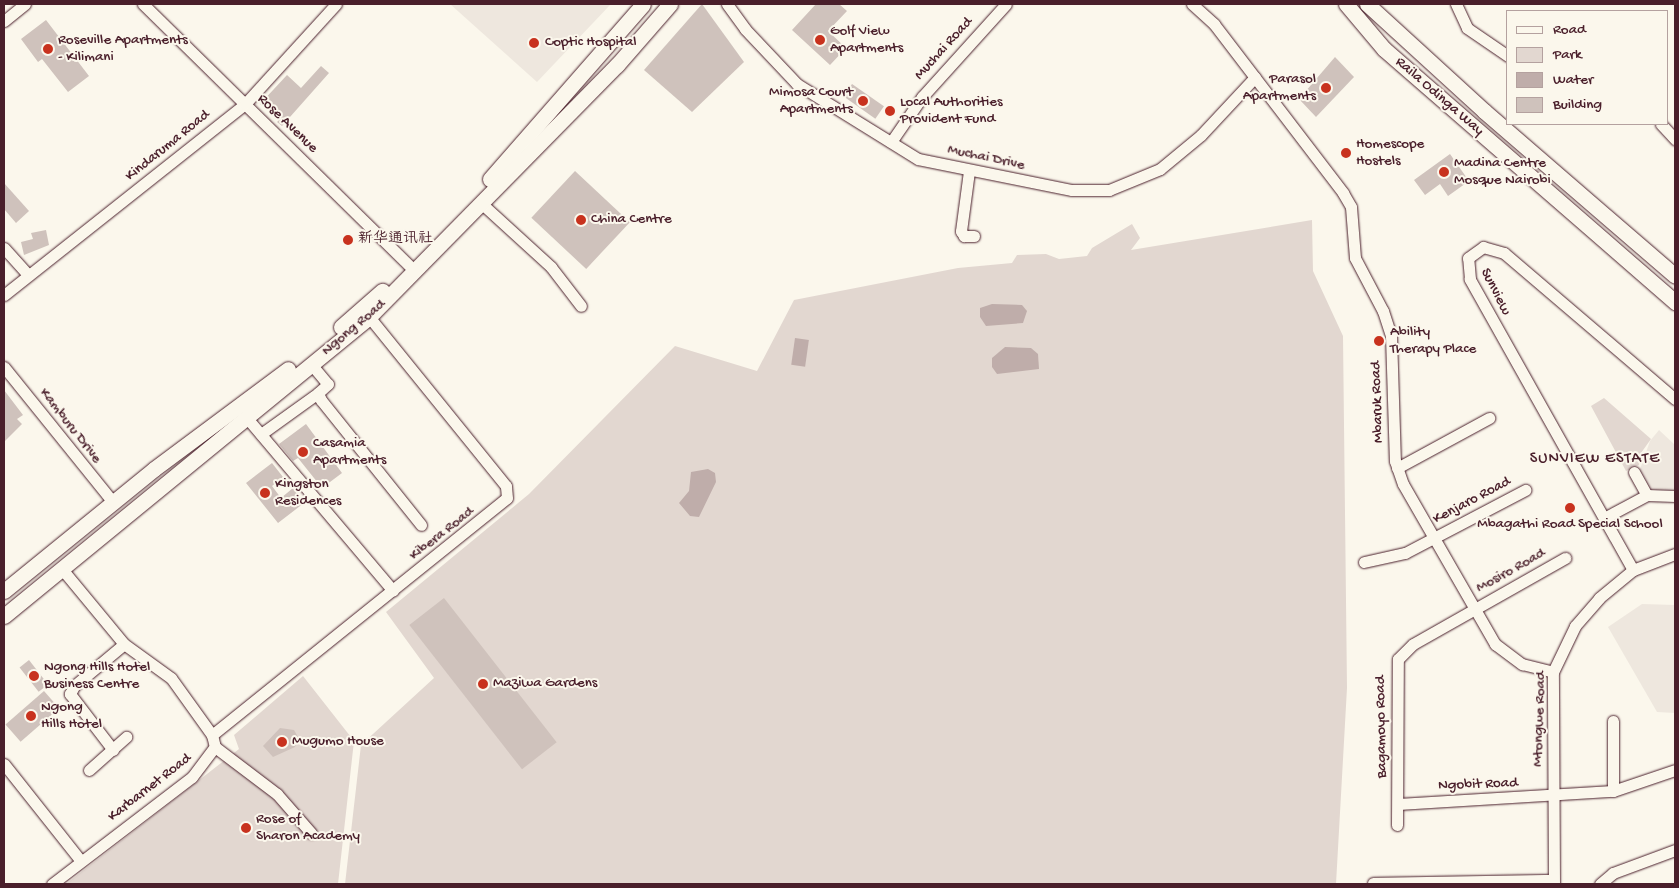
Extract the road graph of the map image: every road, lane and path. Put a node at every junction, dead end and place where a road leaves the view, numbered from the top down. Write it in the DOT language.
graph roads {
  1 [pos="25,4"];
  2 [pos="143,4"];
  3 [pos="336,4"];
  4 [pos="644,4"];
  5 [pos="670,4"];
  6 [pos="727,4"];
  7 [pos="1006,4"];
  8 [pos="1192,4"];
  9 [pos="1346,4"];
  10 [pos="1367,4"];
  11 [pos="1456,4"];
  12 [pos="4,21"];
  13 [pos="610,42"];
  14 [pos="629,51"];
  15 [pos="1506,55"];
  16 [pos="1255,77"];
  17 [pos="245,104"];
  18 [pos="1661,125"];
  19 [pos="1675,139"];
  20 [pos="891,142"];
  21 [pos="969,170"];
  22 [pos="481,203"];
  23 [pos="974,236"];
  24 [pos="4,248"];
  25 [pos="409,265"];
  26 [pos="28,275"];
  27 [pos="1675,277"];
  28 [pos="4,295"];
  29 [pos="1671,298"];
  30 [pos="581,306"];
  31 [pos="368,317"];
  32 [pos="311,364"];
  33 [pos="4,367"];
  34 [pos="318,393"];
  35 [pos="1675,399"];
  36 [pos="246,418"];
  37 [pos="1489,418"];
  38 [pos="261,434"];
  39 [pos="1397,468"];
  40 [pos="154,469"];
  41 [pos="1634,472"];
  42 [pos="164,486"];
  43 [pos="1525,490"];
  44 [pos="1647,495"];
  45 [pos="1675,496"];
  46 [pos="113,502"];
  47 [pos="1604,518"];
  48 [pos="421,525"];
  49 [pos="1433,539"];
  50 [pos="1675,554"];
  51 [pos="1565,558"];
  52 [pos="1364,562"];
  53 [pos="62,569"];
  54 [pos="1633,570"];
  55 [pos="4,591"];
  56 [pos="393,591"];
  57 [pos="1472,610"];
  58 [pos="4,616"];
  59 [pos="124,644"];
  60 [pos="1553,672"];
  61 [pos="1613,721"];
  62 [pos="212,735"];
  63 [pos="126,737"];
  64 [pos="215,747"];
  65 [pos="113,750"];
  66 [pos="4,764"];
  67 [pos="89,770"];
  68 [pos="1675,770"];
  69 [pos="1613,791"];
  70 [pos="1553,795"];
  71 [pos="1398,804"];
  72 [pos="1397,824"];
  73 [pos="311,833"];
  74 [pos="1675,850"];
  75 [pos="80,860"];
  76 [pos="1553,882"];
  77 [pos="1373,883"];
  78 [pos="52,884"];
  79 [pos="1433,884"];
  80 [pos="1600,884"];
  1 -- 12 [label="street"];
  2 -- 17 [label="street, Rose Avenue"];
  3 -- 17 [label="street, Kindaruma Road"];
  4 -- 13 [label="main road, Ngong Road"];
  5 -- 14 [label="main road, Ngong Road"];
  6 -- 20 [label="street, Muchai Drive"];
  7 -- 20 [label="street, Muchai Road"];
  8 -- 16 [label="street"];
  9 -- 29 [label="main road, Raila Odinga Way"];
  10 -- 27 [label="main road, Raila Odinga Way"];
  11 -- 15 [label="street"];
  13 -- 14 [label="main road"];
  13 -- 25 [label="main road, Ngong Road"];
  14 -- 22 [label="main road, Ngong Road"];
  16 -- 21 [label="street, Muchai Drive"];
  16 -- 39 [label="street, Mbaruk Road"];
  17 -- 25 [label="street, Rose Avenue"];
  17 -- 26 [label="street, Kindaruma Road"];
  18 -- 19 [label="street"];
  20 -- 21 [label="street, Muchai Drive"];
  21 -- 23 [label="street"];
  22 -- 30 [label="street"];
  22 -- 31 [label="main road, Ngong Road"];
  24 -- 26 [label="street"];
  25 -- 40 [label="main road, Ngong Road"];
  26 -- 28 [label="street, Kindaruma Road"];
  27 -- 29 [label="main road"];
  31 -- 32 [label="main road, Ngong Road"];
  31 -- 56 [label="street, Kibera Road"];
  32 -- 34 [label="street"];
  32 -- 36 [label="main road, Ngong Road"];
  33 -- 46 [label="street, Kamburu Drive"];
  34 -- 38 [label="street"];
  34 -- 48 [label="street"];
  35 -- 47 [label="street, Sunview"];
  36 -- 38 [label="street"];
  36 -- 42 [label="main road, Ngong Road"];
  37 -- 39 [label="street"];
  38 -- 56 [label="street"];
  39 -- 49 [label="street, Mbaruk Road"];
  40 -- 42 [label="main road"];
  40 -- 46 [label="main road, Ngong Road"];
  41 -- 44 [label="street"];
  42 -- 53 [label="main road, Ngong Road"];
  43 -- 49 [label="street, Kenjaro Road"];
  44 -- 45 [label="street"];
  44 -- 47 [label="street"];
  46 -- 55 [label="main road, Ngong Road"];
  47 -- 54 [label="street, Sunview"];
  49 -- 52 [label="street, Kenjaro Road"];
  49 -- 57 [label="street, Mbaruk Road"];
  50 -- 54 [label="street, Mtongwe Road"];
  51 -- 57 [label="street, Mosiro Road"];
  53 -- 58 [label="main road, Ngong Road"];
  53 -- 59 [label="street"];
  54 -- 60 [label="street, Mtongwe Road"];
  56 -- 62 [label="street, Kibera Road"];
  57 -- 60 [label="street, Mbaruk Road"];
  57 -- 71 [label="street, Bagamoyo Road"];
  59 -- 62 [label="street"];
  59 -- 65 [label="street"];
  60 -- 70 [label="street, Mtongwe Road"];
  61 -- 69 [label="street"];
  62 -- 64 [label="street"];
  63 -- 65 [label="street"];
  64 -- 73 [label="street"];
  64 -- 75 [label="street, Karbarnet Road"];
  65 -- 67 [label="street"];
  66 -- 75 [label="street"];
  68 -- 69 [label="street, Ngobit Road"];
  69 -- 70 [label="street, Ngobit Road"];
  70 -- 71 [label="street, Ngobit Road"];
  70 -- 76 [label="street, Mtongwe Road"];
  71 -- 72 [label="street, Bagamoyo Road"];
  74 -- 80 [label="street"];
  75 -- 78 [label="street, Karbarnet Road"];
  76 -- 79 [label="street"];
  77 -- 79 [label="street"];
}
